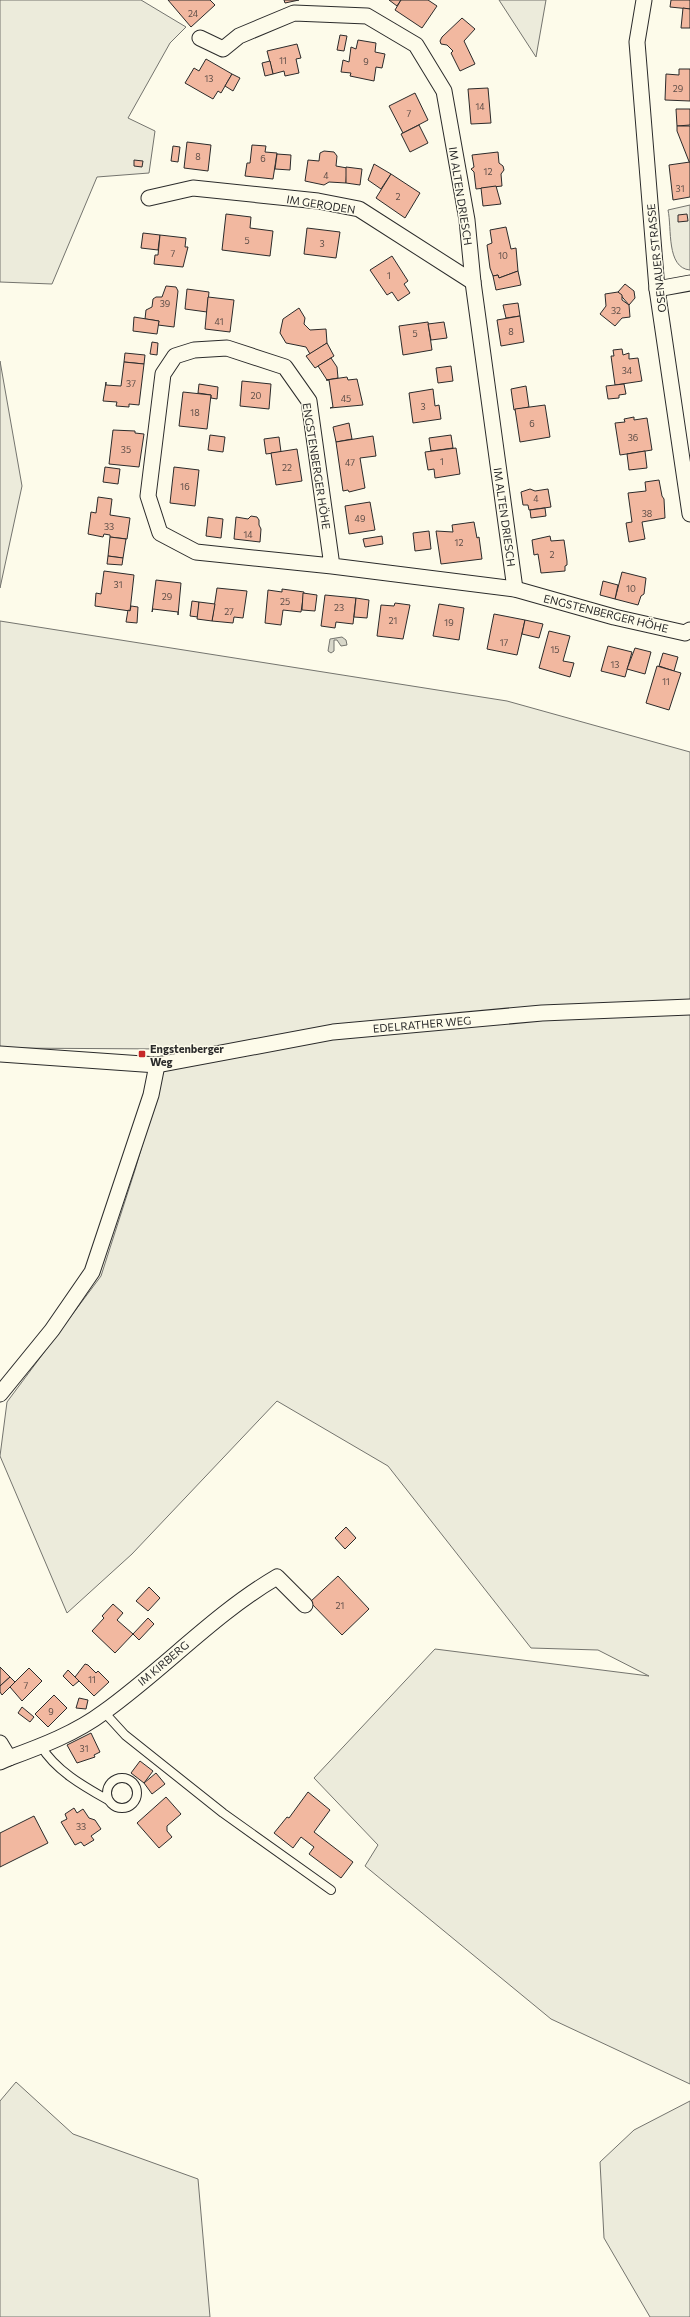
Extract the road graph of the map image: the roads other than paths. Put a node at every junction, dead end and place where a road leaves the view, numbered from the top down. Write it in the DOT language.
graph roads {
  1 [pos="644,0"];
  2 [pos="200,38"];
  3 [pos="149,198"];
  4 [pos="473,282"];
  5 [pos="690,284"];
  6 [pos="657,289"];
  7 [pos="690,514"];
  8 [pos="332,566"];
  9 [pos="514,589"];
  10 [pos="690,630"];
  11 [pos="690,1007"];
  12 [pos="0,1054"];
  13 [pos="157,1065"];
  14 [pos="0,1394"];
  15 [pos="305,1605"];
  16 [pos="104,1712"];
  17 [pos="0,1743"];
  18 [pos="41,1746"];
  19 [pos="4,1760"];
  20 [pos="108,1800"];
  21 [pos="331,1890"];
  1 -- 6 [label="street, OSENAUER STRASSE"];
  2 -- 4 [label="street, IM ALTEN DRIESCH"];
  3 -- 4 [label="street, IM GERODEN"];
  4 -- 9 [label="street, IM ALTEN DRIESCH"];
  5 -- 6 [label="street"];
  6 -- 7 [label="street, OSENAUER STRASSE"];
  8 -- 8 [label="street, ENGSTENBERGER HÖHE"];
  8 -- 9 [label="street, ENGSTENBERGER HÖHE"];
  9 -- 10 [label="street, ENGSTENBERGER HÖHE"];
  11 -- 13 [label="street, EDELRATHER WEG"];
  12 -- 13 [label="street, EDELRATHER WEG"];
  13 -- 14 [label="street"];
  15 -- 16 [label="street, IM KIRBERG"];
  16 -- 18 [label="street, IM KIRBERG"];
  16 -- 21 [label="lane"];
  17 -- 19 [label="street, IM KIRBERG"];
  18 -- 19 [label="street, IM KIRBERG"];
  18 -- 20 [label="lane"];
}
